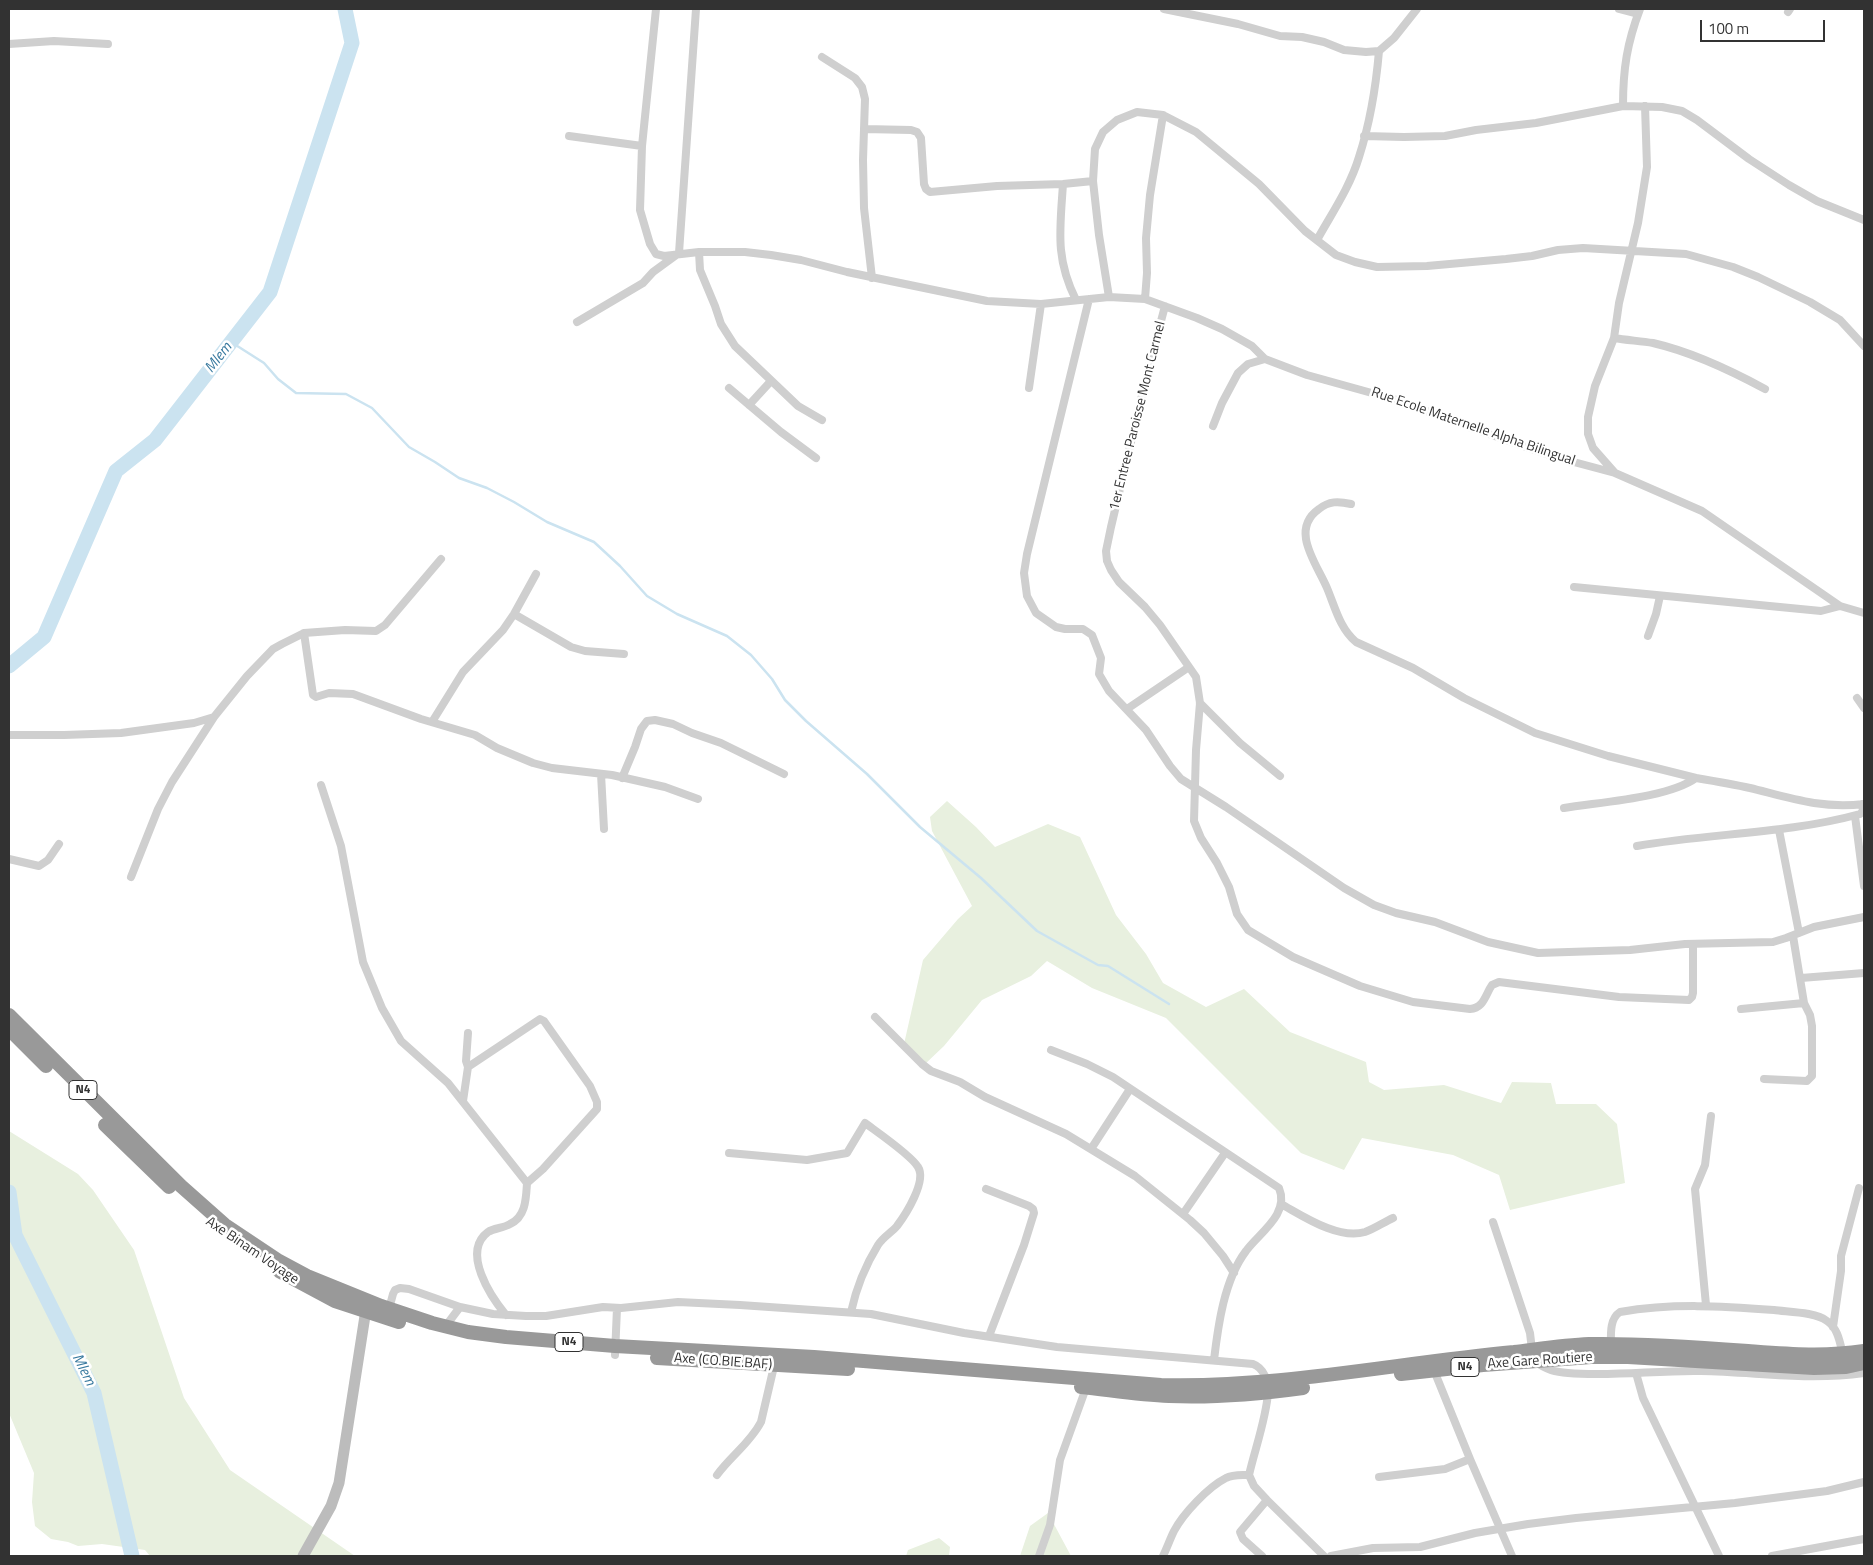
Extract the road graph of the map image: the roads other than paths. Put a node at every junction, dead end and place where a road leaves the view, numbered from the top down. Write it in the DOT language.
graph roads {
  1 [pos="656,9"];
  2 [pos="696,9"];
  3 [pos="1164,9"];
  4 [pos="1417,9"];
  5 [pos="1619,9"];
  6 [pos="1640,11"];
  7 [pos="9,44"];
  8 [pos="108,44"];
  9 [pos="1379,51"];
  10 [pos="822,57"];
  11 [pos="1623,106"];
  12 [pos="1645,106"];
  13 [pos="1163,115"];
  14 [pos="864,129"];
  15 [pos="569,136"];
  16 [pos="1364,136"];
  17 [pos="642,146"];
  18 [pos="1093,181"];
  19 [pos="1063,184"];
  20 [pos="1864,220"];
  21 [pos="1317,240"];
  22 [pos="1633,250"];
  23 [pos="700,252"];
  24 [pos="679,253"];
  25 [pos="872,278"];
  26 [pos="1109,297"];
  27 [pos="1089,299"];
  28 [pos="1145,299"];
  29 [pos="1076,300"];
  30 [pos="1041,304"];
  31 [pos="1165,306"];
  32 [pos="577,322"];
  33 [pos="1614,338"];
  34 [pos="1864,346"];
  35 [pos="1265,359"];
  36 [pos="770,381"];
  37 [pos="729,388"];
  38 [pos="1029,388"];
  39 [pos="1765,389"];
  40 [pos="749,405"];
  41 [pos="822,420"];
  42 [pos="1213,426"];
  43 [pos="816,458"];
  44 [pos="1615,473"];
  45 [pos="1351,504"];
  46 [pos="441,559"];
  47 [pos="536,574"];
  48 [pos="1574,587"];
  49 [pos="1660,596"];
  50 [pos="1840,606"];
  51 [pos="1864,613"];
  52 [pos="514,614"];
  53 [pos="304,633"];
  54 [pos="1648,636"];
  55 [pos="624,654"];
  56 [pos="1189,667"];
  57 [pos="1857,698"];
  58 [pos="1200,704"];
  59 [pos="1864,708"];
  60 [pos="1127,709"];
  61 [pos="214,717"];
  62 [pos="432,722"];
  63 [pos="9,735"];
  64 [pos="601,774"];
  65 [pos="784,774"];
  66 [pos="1280,776"];
  67 [pos="622,778"];
  68 [pos="1696,778"];
  69 [pos="321,785"];
  70 [pos="1195,787"];
  71 [pos="698,799"];
  72 [pos="1863,804"];
  73 [pos="1564,808"];
  74 [pos="1855,816"];
  75 [pos="604,829"];
  76 [pos="1779,830"];
  77 [pos="59,844"];
  78 [pos="1636,846"];
  79 [pos="9,859"];
  80 [pos="131,877"];
  81 [pos="1864,886"];
  82 [pos="1864,917"];
  83 [pos="1796,934"];
  84 [pos="1693,944"];
  85 [pos="1864,973"];
  86 [pos="1801,978"];
  87 [pos="1804,1003"];
  88 [pos="1741,1009"];
  89 [pos="9,1015"];
  90 [pos="875,1017"];
  91 [pos="9,1029"];
  92 [pos="468,1033"];
  93 [pos="1051,1050"];
  94 [pos="468,1066"];
  95 [pos="1764,1079"];
  96 [pos="74,1087"];
  97 [pos="1130,1089"];
  98 [pos="463,1101"];
  99 [pos="1711,1116"];
  100 [pos="1090,1149"];
  101 [pos="729,1153"];
  102 [pos="1225,1153"];
  103 [pos="527,1183"];
  104 [pos="1859,1188"];
  105 [pos="986,1189"];
  106 [pos="1281,1204"];
  107 [pos="1183,1214"];
  108 [pos="1393,1218"];
  109 [pos="1493,1222"];
  110 [pos="1234,1273"];
  111 [pos="1706,1305"];
  112 [pos="366,1306"];
  113 [pos="460,1308"];
  114 [pos="617,1308"];
  115 [pos="389,1309"];
  116 [pos="851,1312"];
  117 [pos="506,1315"];
  118 [pos="445,1327"];
  119 [pos="1833,1327"];
  120 [pos="989,1336"];
  121 [pos="615,1351"];
  122 [pos="1611,1351"];
  123 [pos="1864,1351"];
  124 [pos="1533,1356"];
  125 [pos="775,1360"];
  126 [pos="1214,1360"];
  127 [pos="1844,1360"];
  128 [pos="1864,1363"];
  129 [pos="1433,1366"];
  130 [pos="1636,1373"];
  131 [pos="1864,1373"];
  132 [pos="1086,1383"];
  133 [pos="1267,1387"];
  134 [pos="1470,1459"];
  135 [pos="717,1475"];
  136 [pos="1249,1475"];
  137 [pos="1379,1477"];
  138 [pos="1864,1482"];
  139 [pos="1266,1500"];
  140 [pos="1696,1507"];
  141 [pos="1499,1528"];
  142 [pos="1864,1540"];
  143 [pos="303,1556"];
  144 [pos="1039,1556"];
  145 [pos="1163,1556"];
  146 [pos="1262,1556"];
  147 [pos="1324,1556"];
  148 [pos="1331,1556"];
  149 [pos="1512,1556"];
  150 [pos="1719,1556"];
  151 [pos="1772,1556"];
  1 -- 17 [label="street"];
  2 -- 24 [label="street"];
  3 -- 9 [label="street"];
  4 -- 9 [label="street"];
  5 -- 6 [label="street"];
  6 -- 11 [label="street"];
  7 -- 8 [label="street"];
  9 -- 16 [label="street"];
  10 -- 14 [label="street"];
  11 -- 12 [label="street"];
  11 -- 16 [label="street"];
  12 -- 20 [label="street"];
  12 -- 22 [label="street"];
  13 -- 18 [label="street"];
  13 -- 21 [label="street"];
  13 -- 28 [label="street"];
  14 -- 19 [label="street"];
  14 -- 25 [label="street"];
  15 -- 17 [label="street"];
  16 -- 21 [label="street"];
  17 -- 24 [label="street"];
  18 -- 19 [label="street"];
  18 -- 26 [label="street"];
  19 -- 29 [label="street"];
  21 -- 22 [label="street"];
  22 -- 33 [label="street"];
  22 -- 34 [label="street"];
  23 -- 24 [label="street"];
  23 -- 25 [label="street"];
  23 -- 36 [label="street"];
  24 -- 32 [label="street"];
  25 -- 30 [label="street"];
  26 -- 27 [label="street"];
  26 -- 28 [label="street"];
  27 -- 29 [label="street"];
  27 -- 60 [label="street"];
  28 -- 31 [label="street"];
  29 -- 30 [label="street"];
  30 -- 38 [label="street"];
  31 -- 35 [label="street"];
  31 -- 56 [label="street, 1er Entree Paroisse Mont Carmel"];
  33 -- 39 [label="street"];
  33 -- 44 [label="street"];
  35 -- 42 [label="street"];
  35 -- 44 [label="street, Rue Ecole Maternelle Alpha Bilingual"];
  36 -- 40 [label="street"];
  36 -- 41 [label="street"];
  37 -- 40 [label="street"];
  40 -- 43 [label="street"];
  44 -- 50 [label="street, Rue Ecole Maternelle Alpha Bilingual"];
  45 -- 68 [label="street"];
  46 -- 53 [label="street"];
  47 -- 52 [label="street"];
  48 -- 49 [label="street"];
  49 -- 50 [label="street"];
  49 -- 54 [label="street"];
  50 -- 51 [label="street"];
  52 -- 55 [label="street"];
  52 -- 62 [label="street"];
  53 -- 61 [label="street"];
  53 -- 62 [label="street"];
  56 -- 58 [label="street, 1er Entree Paroisse Mont Carmel"];
  56 -- 60 [label="street"];
  57 -- 59 [label="street"];
  58 -- 66 [label="street"];
  58 -- 70 [label="street, 1er Entree Paroisse Mont Carmel"];
  60 -- 70 [label="street"];
  61 -- 63 [label="street"];
  61 -- 80 [label="street"];
  62 -- 64 [label="street"];
  64 -- 67 [label="street"];
  64 -- 75 [label="street"];
  65 -- 67 [label="street"];
  67 -- 71 [label="street"];
  68 -- 72 [label="street"];
  68 -- 73 [label="street"];
  69 -- 98 [label="street"];
  70 -- 84 [label="street"];
  70 -- 84 [label="street, 1er Entree Paroisse Mont Carmel"];
  72 -- 74 [label="street"];
  74 -- 76 [label="street"];
  74 -- 81 [label="street"];
  76 -- 78 [label="street"];
  76 -- 83 [label="street"];
  77 -- 79 [label="street"];
  82 -- 83 [label="street"];
  83 -- 84 [label="street"];
  83 -- 86 [label="street"];
  85 -- 86 [label="street"];
  86 -- 87 [label="street"];
  87 -- 88 [label="street"];
  87 -- 95 [label="street"];
  89 -- 96 [label="highway, N4"];
  90 -- 100 [label="street"];
  91 -- 96 [label="highway, N4"];
  92 -- 94 [label="street"];
  93 -- 97 [label="street"];
  94 -- 98 [label="street"];
  94 -- 103 [label="street"];
  96 -- 112 [label="highway, Axe Binam Voyage / N4"];
  97 -- 100 [label="street"];
  97 -- 102 [label="street"];
  98 -- 103 [label="street"];
  99 -- 111 [label="street"];
  100 -- 107 [label="street"];
  101 -- 116 [label="street"];
  102 -- 106 [label="street"];
  102 -- 107 [label="street"];
  103 -- 117 [label="street"];
  104 -- 119 [label="street"];
  105 -- 120 [label="street"];
  106 -- 108 [label="street"];
  106 -- 110 [label="street"];
  107 -- 110 [label="street"];
  109 -- 124 [label="street"];
  110 -- 126 [label="street"];
  111 -- 119 [label="street"];
  111 -- 122 [label="street"];
  112 -- 115 [label="highway, Axe (CO.BIE.BAF) / N4"];
  112 -- 121 [label="highway, Axe (CO.BIE.BAF) / N4"];
  112 -- 143 [label="street"];
  113 -- 115 [label="street"];
  113 -- 117 [label="street"];
  113 -- 118 [label="street"];
  114 -- 116 [label="street"];
  114 -- 117 [label="street"];
  114 -- 121 [label="street"];
  115 -- 118 [label="highway, Axe (CO.BIE.BAF) / N4"];
  116 -- 120 [label="street"];
  118 -- 121 [label="highway, Axe (CO.BIE.BAF) / N4"];
  119 -- 127 [label="street"];
  120 -- 126 [label="street"];
  121 -- 125 [label="highway, Axe (CO.BIE.BAF) / N4"];
  122 -- 124 [label="highway, Axe Gare Routiere / N4"];
  122 -- 127 [label="highway, Axe Gare Routiere / N4"];
  123 -- 127 [label="highway, N4"];
  124 -- 129 [label="highway, Axe Gare Routiere / N4"];
  124 -- 130 [label="street"];
  125 -- 132 [label="highway, Axe (CO.BIE.BAF) / N4"];
  125 -- 135 [label="street"];
  126 -- 133 [label="street"];
  127 -- 128 [label="highway, N4"];
  129 -- 133 [label="highway, Axe Gare Routiere / N4"];
  129 -- 134 [label="street"];
  130 -- 131 [label="street"];
  130 -- 140 [label="street"];
  132 -- 133 [label="highway, Axe Gare Routiere / N4"];
  132 -- 144 [label="street"];
  133 -- 136 [label="street"];
  134 -- 137 [label="street"];
  134 -- 141 [label="street"];
  136 -- 139 [label="street"];
  136 -- 145 [label="street"];
  138 -- 140 [label="street"];
  139 -- 146 [label="street"];
  139 -- 147 [label="street"];
  140 -- 141 [label="street"];
  140 -- 150 [label="street"];
  141 -- 148 [label="street"];
  141 -- 149 [label="street"];
  142 -- 151 [label="street"];
}
